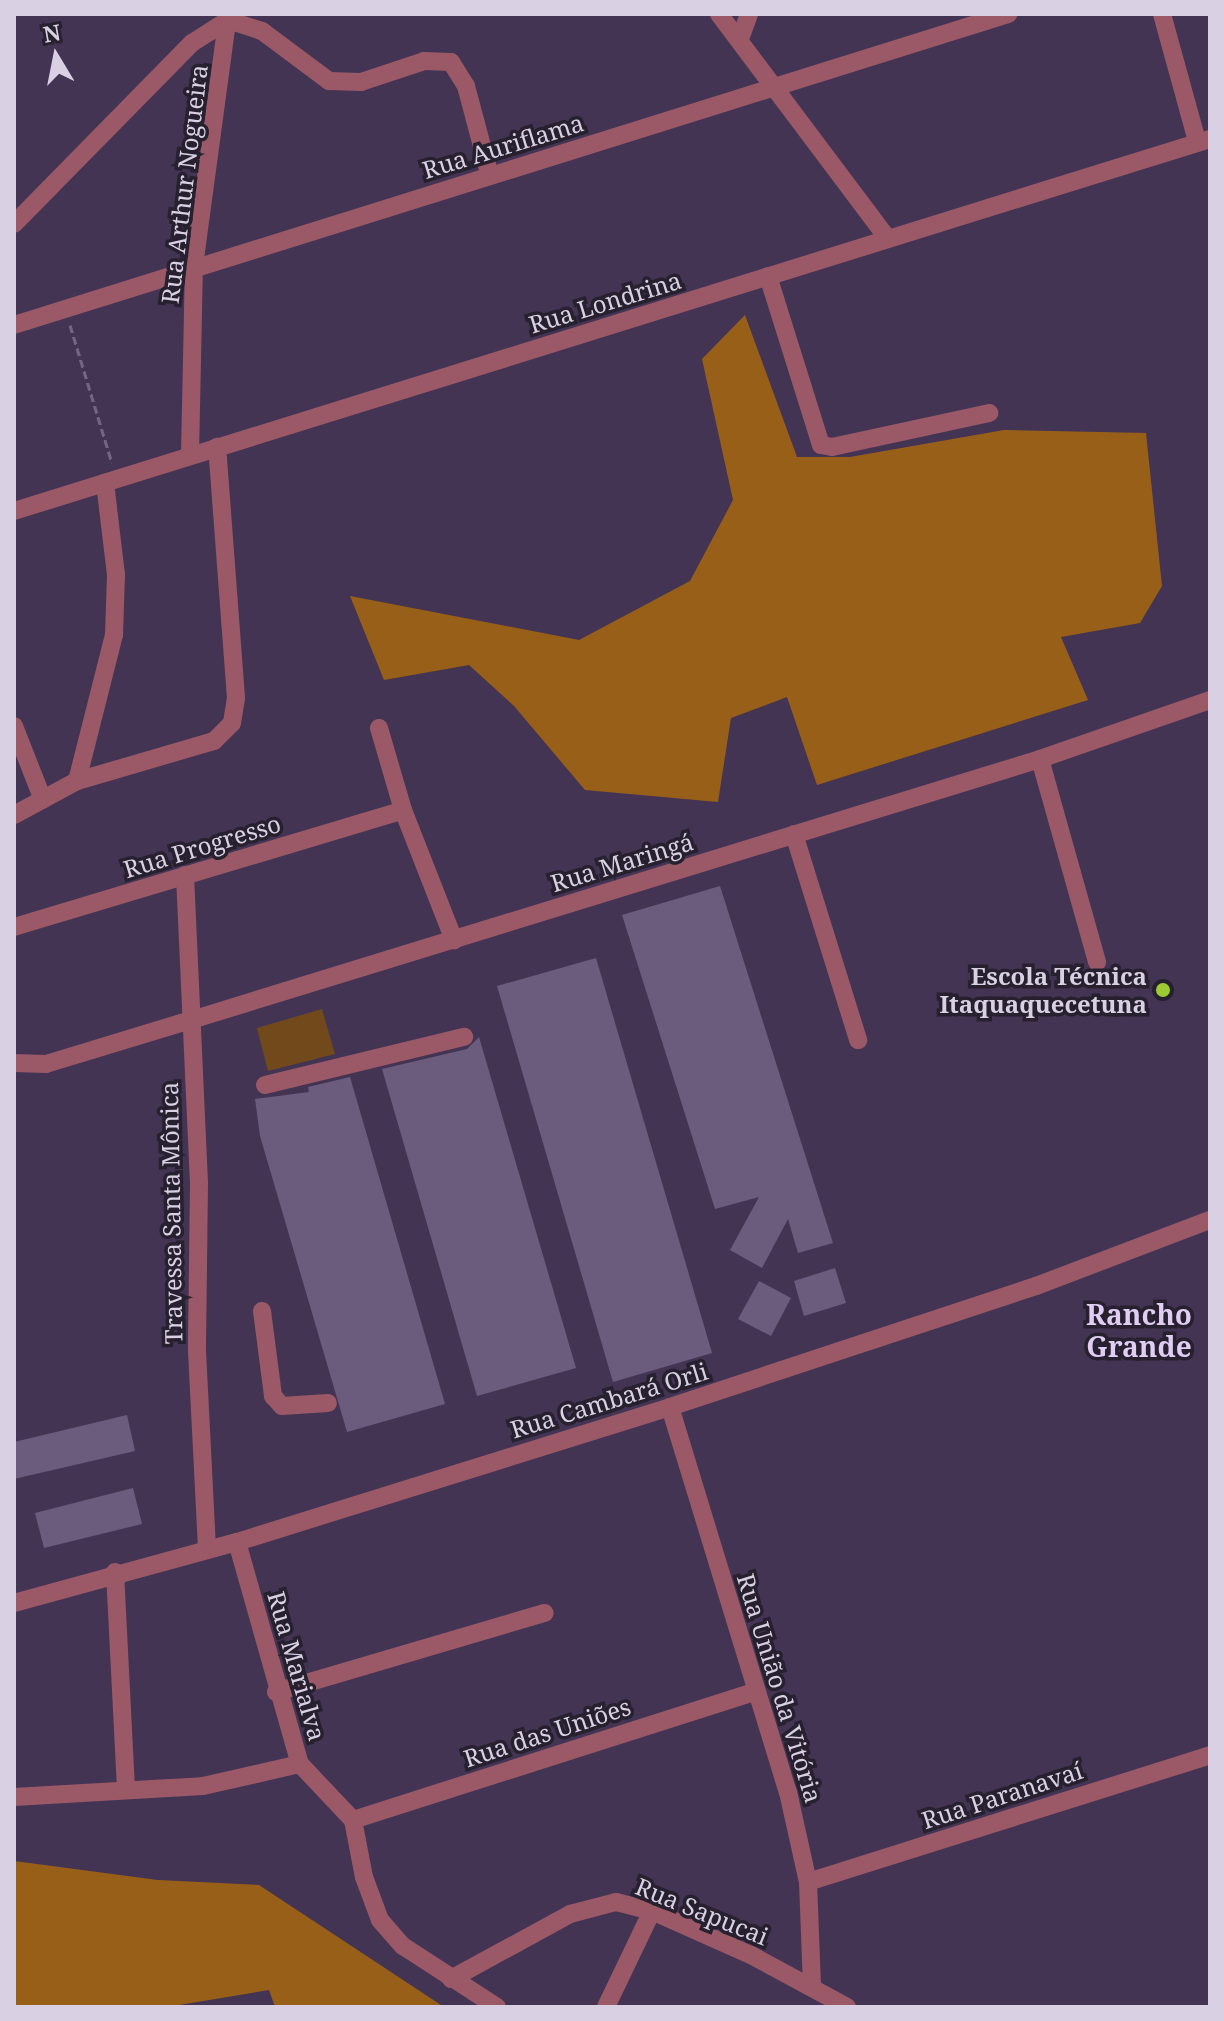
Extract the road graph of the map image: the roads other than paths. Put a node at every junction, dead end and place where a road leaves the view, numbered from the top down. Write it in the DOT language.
graph roads {
  1 [pos="719,14"];
  2 [pos="749,14"];
  3 [pos="1008,14"];
  4 [pos="1162,14"];
  5 [pos="228,17"];
  6 [pos="740,39"];
  7 [pos="772,87"];
  8 [pos="1204,140"];
  9 [pos="490,176"];
  10 [pos="14,224"];
  11 [pos="888,239"];
  12 [pos="194,266"];
  13 [pos="768,276"];
  14 [pos="14,325"];
  15 [pos="989,413"];
  16 [pos="217,447"];
  17 [pos="190,455"];
  18 [pos="111,480"];
  19 [pos="14,511"];
  20 [pos="1210,700"];
  21 [pos="14,726"];
  22 [pos="379,728"];
  23 [pos="1040,759"];
  24 [pos="77,781"];
  25 [pos="43,800"];
  26 [pos="403,810"];
  27 [pos="14,815"];
  28 [pos="794,834"];
  29 [pos="185,875"];
  30 [pos="14,927"];
  31 [pos="454,940"];
  32 [pos="1097,962"];
  33 [pos="190,1021"];
  34 [pos="464,1037"];
  35 [pos="858,1040"];
  36 [pos="14,1063"];
  37 [pos="265,1085"];
  38 [pos="1210,1220"];
  39 [pos="262,1311"];
  40 [pos="328,1403"];
  41 [pos="670,1407"];
  42 [pos="237,1542"];
  43 [pos="207,1549"];
  44 [pos="115,1572"];
  45 [pos="14,1603"];
  46 [pos="545,1613"];
  47 [pos="756,1691"];
  48 [pos="276,1692"];
  49 [pos="1210,1755"];
  50 [pos="300,1764"];
  51 [pos="126,1787"];
  52 [pos="14,1797"];
  53 [pos="353,1820"];
  54 [pos="808,1882"];
  55 [pos="652,1911"];
  56 [pos="451,1979"];
  57 [pos="812,1987"];
  58 [pos="497,2007"];
  59 [pos="606,2007"];
  60 [pos="847,2007"];
  1 -- 6 [label="street"];
  2 -- 6 [label="street"];
  3 -- 7 [label="street, Rua Auriflama"];
  4 -- 8 [label="street"];
  5 -- 9 [label="street"];
  5 -- 10 [label="street"];
  5 -- 12 [label="street, Rua Arthur Nogueira"];
  6 -- 7 [label="street"];
  7 -- 9 [label="street, Rua Auriflama"];
  7 -- 11 [label="street"];
  8 -- 11 [label="street, Rua Londrina"];
  9 -- 12 [label="street, Rua Auriflama"];
  11 -- 13 [label="street, Rua Londrina"];
  12 -- 14 [label="street, Rua Auriflama"];
  12 -- 17 [label="street, Rua Arthur Nogueira"];
  13 -- 15 [label="street"];
  13 -- 16 [label="street, Rua Londrina"];
  16 -- 17 [label="street, Rua Londrina"];
  16 -- 24 [label="street"];
  17 -- 18 [label="street, Rua Londrina"];
  18 -- 19 [label="street, Rua Londrina"];
  18 -- 24 [label="street"];
  20 -- 23 [label="street, Rua Maringá"];
  21 -- 25 [label="street"];
  22 -- 26 [label="street"];
  23 -- 28 [label="street, Rua Maringá"];
  23 -- 32 [label="street"];
  24 -- 25 [label="street"];
  25 -- 27 [label="street"];
  26 -- 29 [label="street, Rua Progresso"];
  26 -- 31 [label="street"];
  28 -- 31 [label="street, Rua Maringá"];
  28 -- 35 [label="street"];
  29 -- 30 [label="street, Rua Progresso"];
  29 -- 33 [label="street, Travessa Santa Mônica"];
  31 -- 33 [label="street, Rua Maringá"];
  33 -- 36 [label="street, Rua Maringá"];
  33 -- 43 [label="street, Travessa Santa Mônica"];
  34 -- 37 [label="street"];
  38 -- 41 [label="street, Rua Cambará Orli"];
  39 -- 40 [label="street"];
  41 -- 42 [label="street, Rua Cambará Orli"];
  41 -- 47 [label="street, Rua União da Vitória"];
  42 -- 43 [label="street, Rua Cambará Orli"];
  42 -- 48 [label="street, Rua Marialva"];
  43 -- 44 [label="street, Rua Cambará Orli"];
  44 -- 45 [label="street, Rua Cambará Orli"];
  44 -- 51 [label="street"];
  46 -- 48 [label="street"];
  47 -- 53 [label="street, Rua das Uniões"];
  47 -- 54 [label="street, Rua União da Vitória"];
  48 -- 50 [label="street, Rua Marialva"];
  49 -- 54 [label="street, Rua Paranavaí"];
  50 -- 51 [label="street"];
  50 -- 53 [label="street, Rua Marialva"];
  51 -- 52 [label="street"];
  53 -- 56 [label="street"];
  54 -- 57 [label="street, Rua União da Vitória"];
  55 -- 56 [label="street, Rua Sapucai"];
  55 -- 57 [label="street, Rua Sapucai"];
  55 -- 59 [label="street"];
  56 -- 58 [label="street"];
  57 -- 60 [label="street, Rua Sapucai"];
}
